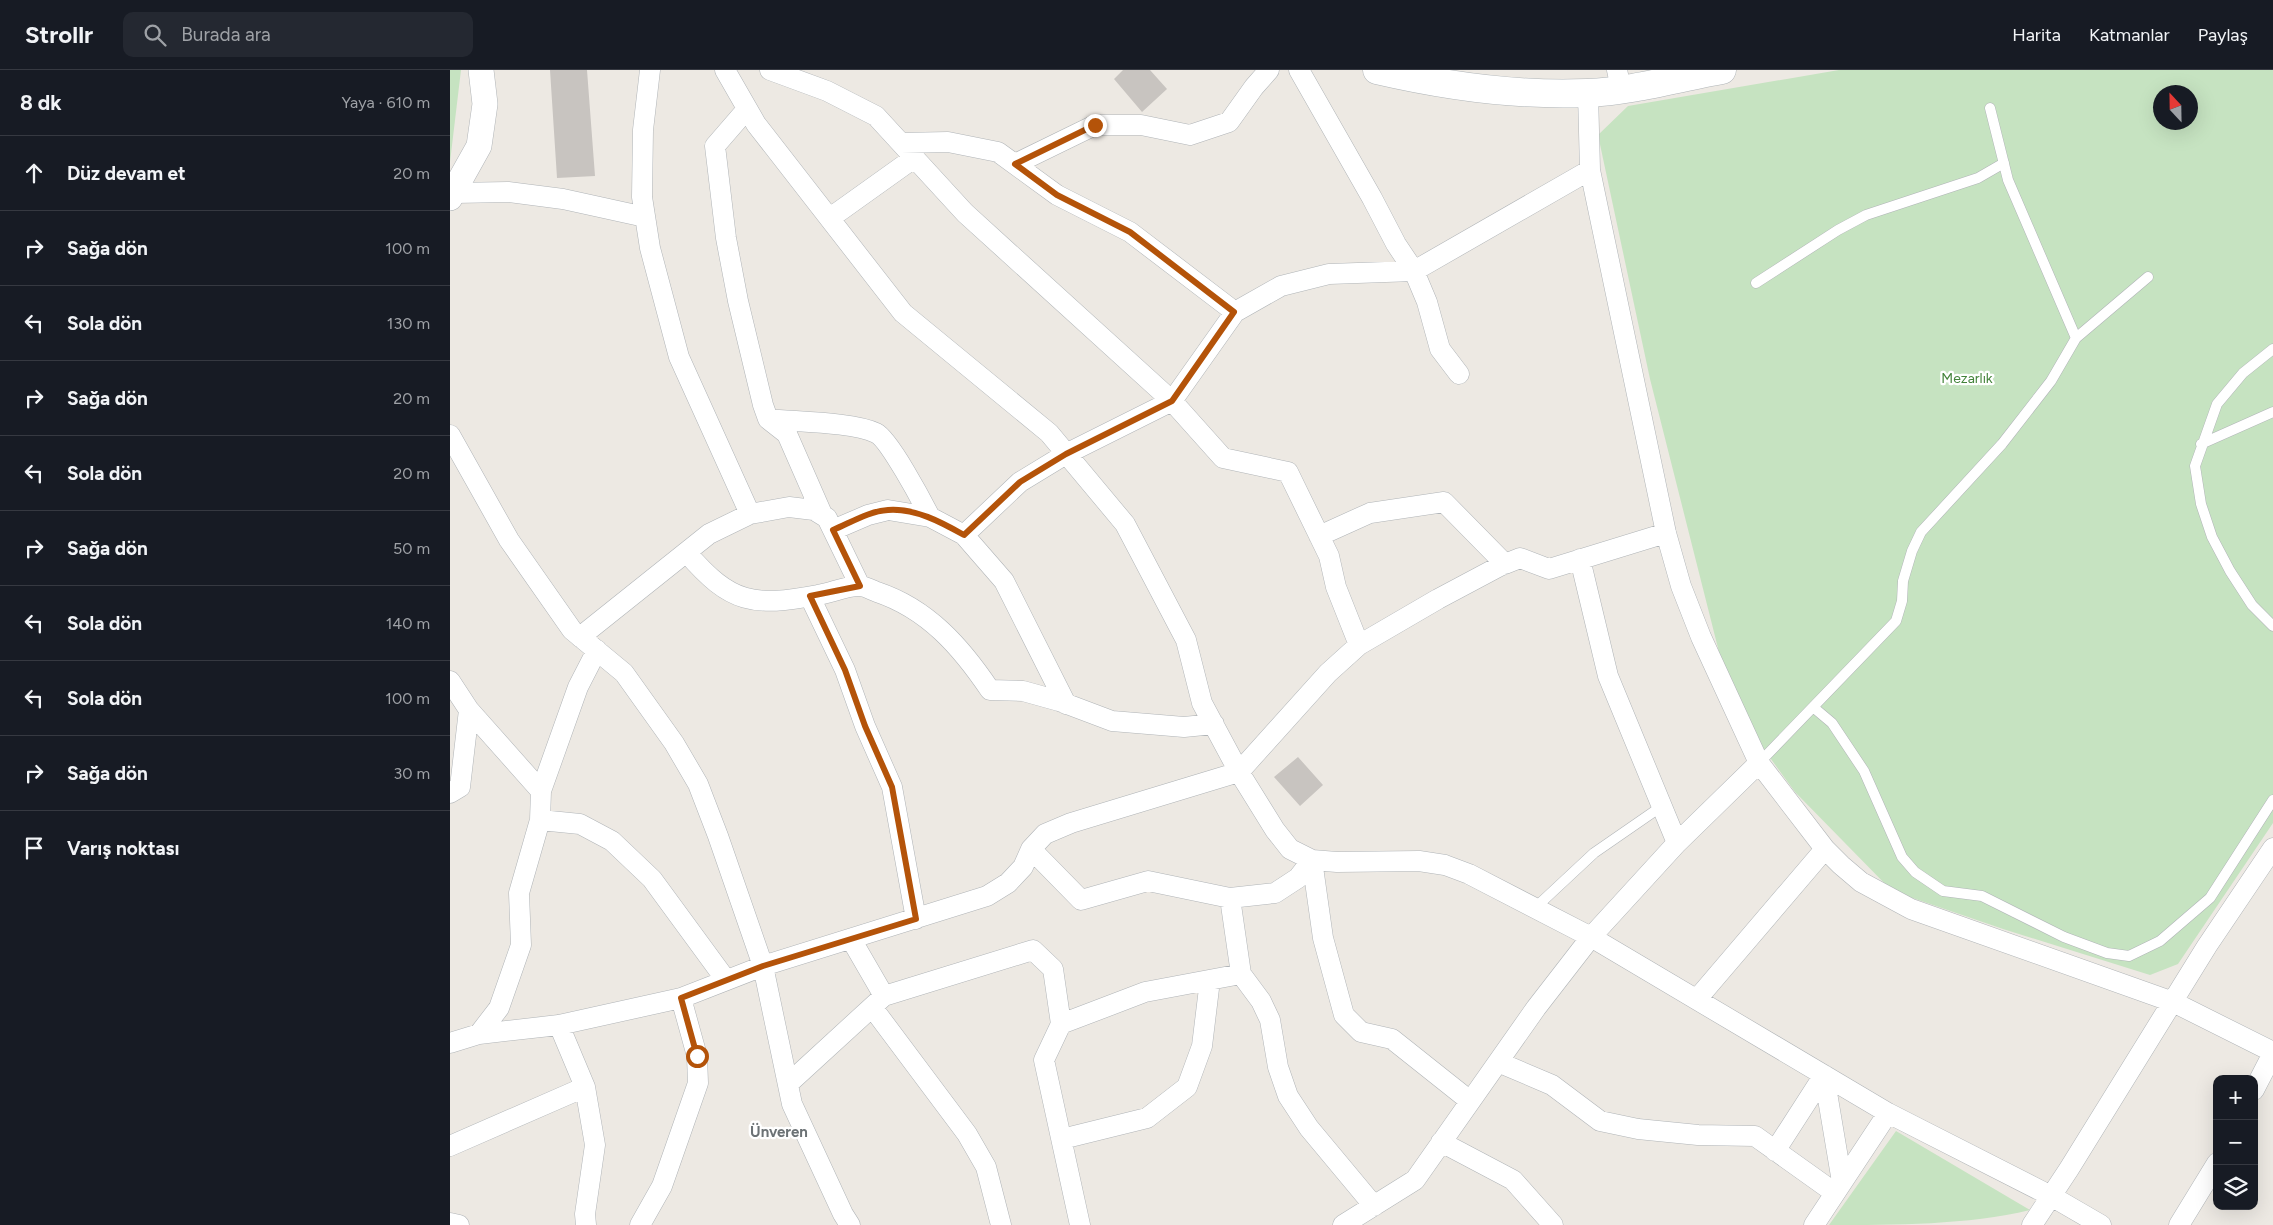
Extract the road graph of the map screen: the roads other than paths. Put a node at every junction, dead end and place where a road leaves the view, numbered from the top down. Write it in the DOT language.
graph roads {
  1 [pos="482,70"];
  2 [pos="650,70"];
  3 [pos="724,70"];
  4 [pos="770,70"];
  5 [pos="1269,70"];
  6 [pos="1299,70"];
  7 [pos="1377,70"];
  8 [pos="1722,70"];
  9 [pos="1619,80"];
  10 [pos="1588,93"];
  11 [pos="1990,108"];
  12 [pos="747,109"];
  13 [pos="908,150"];
  14 [pos="2004,163"];
  15 [pos="1015,164"];
  16 [pos="1590,170"];
  17 [pos="452,195"];
  18 [pos="645,217"];
  19 [pos="830,218"];
  20 [pos="1414,271"];
  21 [pos="2148,277"];
  22 [pos="1756,282"];
  23 [pos="1234,312"];
  24 [pos="2076,338"];
  25 [pos="2273,349"];
  26 [pos="1459,374"];
  27 [pos="1172,401"];
  28 [pos="2273,412"];
  29 [pos="768,419"];
  30 [pos="450,435"];
  31 [pos="2201,444"];
  32 [pos="1066,454"];
  33 [pos="750,514"];
  34 [pos="930,517"];
  35 [pos="827,522"];
  36 [pos="1666,533"];
  37 [pos="964,535"];
  38 [pos="1319,536"];
  39 [pos="687,553"];
  40 [pos="1580,559"];
  41 [pos="1505,564"];
  42 [pos="860,586"];
  43 [pos="810,596"];
  44 [pos="2273,626"];
  45 [pos="580,637"];
  46 [pos="1359,645"];
  47 [pos="597,650"];
  48 [pos="450,681"];
  49 [pos="1066,704"];
  50 [pos="1813,707"];
  51 [pos="469,710"];
  52 [pos="1214,724"];
  53 [pos="1759,764"];
  54 [pos="1240,772"];
  55 [pos="541,791"];
  56 [pos="450,793"];
  57 [pos="2273,800"];
  58 [pos="1662,806"];
  59 [pos="540,820"];
  60 [pos="1677,843"];
  61 [pos="2273,848"];
  62 [pos="1031,849"];
  63 [pos="1825,849"];
  64 [pos="1312,860"];
  65 [pos="1230,898"];
  66 [pos="1535,908"];
  67 [pos="916,919"];
  68 [pos="1591,937"];
  69 [pos="851,939"];
  70 [pos="763,966"];
  71 [pos="1241,974"];
  72 [pos="726,980"];
  73 [pos="1210,980"];
  74 [pos="681,998"];
  75 [pos="1697,999"];
  76 [pos="878,1002"];
  77 [pos="2172,1002"];
  78 [pos="1061,1024"];
  79 [pos="559,1025"];
  80 [pos="479,1034"];
  81 [pos="450,1043"];
  82 [pos="2273,1053"];
  83 [pos="1498,1062"];
  84 [pos="1824,1075"];
  85 [pos="2258,1082"];
  86 [pos="788,1084"];
  87 [pos="585,1086"];
  88 [pos="1470,1101"];
  89 [pos="1888,1113"];
  90 [pos="1062,1139"];
  91 [pos="1441,1142"];
  92 [pos="450,1146"];
  93 [pos="1776,1150"];
  94 [pos="2216,1165"];
  95 [pos="1839,1188"];
  96 [pos="2051,1196"];
  97 [pos="1374,1206"];
  98 [pos="450,1222"];
  99 [pos="460,1225"];
  100 [pos="586,1225"];
  101 [pos="640,1225"];
  102 [pos="850,1225"];
  103 [pos="1001,1225"];
  104 [pos="1080,1225"];
  105 [pos="1344,1225"];
  106 [pos="1553,1225"];
  107 [pos="1814,1225"];
  108 [pos="2031,1225"];
  109 [pos="2101,1225"];
  110 [pos="2180,1225"];
  1 -- 17 [label="street"];
  2 -- 18 [label="street"];
  3 -- 12 [label="street"];
  4 -- 13 [label="street"];
  5 -- 15 [label="street"];
  6 -- 20 [label="street"];
  7 -- 10 [label="main road"];
  8 -- 9 [label="main road"];
  9 -- 10 [label="main road"];
  10 -- 16 [label="street"];
  11 -- 14 [label="lane"];
  12 -- 19 [label="street"];
  12 -- 29 [label="street"];
  13 -- 15 [label="street"];
  13 -- 19 [label="street"];
  13 -- 27 [label="street"];
  14 -- 22 [label="lane"];
  14 -- 24 [label="lane"];
  15 -- 23 [label="street"];
  16 -- 20 [label="street"];
  16 -- 36 [label="street"];
  17 -- 18 [label="street"];
  18 -- 33 [label="street"];
  19 -- 32 [label="street"];
  20 -- 23 [label="street"];
  20 -- 26 [label="street"];
  21 -- 24 [label="lane"];
  23 -- 27 [label="street"];
  24 -- 50 [label="lane"];
  25 -- 31 [label="lane"];
  27 -- 32 [label="street"];
  27 -- 38 [label="street"];
  28 -- 31 [label="lane"];
  29 -- 34 [label="street"];
  29 -- 35 [label="street"];
  30 -- 45 [label="street"];
  31 -- 44 [label="lane"];
  32 -- 37 [label="street"];
  32 -- 52 [label="street"];
  33 -- 35 [label="street"];
  33 -- 39 [label="street"];
  34 -- 35 [label="street"];
  34 -- 37 [label="street"];
  35 -- 42 [label="street"];
  36 -- 40 [label="street"];
  36 -- 53 [label="street"];
  37 -- 49 [label="street"];
  38 -- 41 [label="street"];
  38 -- 46 [label="street"];
  39 -- 43 [label="street"];
  39 -- 45 [label="street"];
  40 -- 41 [label="street"];
  40 -- 58 [label="street"];
  41 -- 46 [label="street"];
  42 -- 43 [label="street"];
  42 -- 49 [label="street"];
  43 -- 67 [label="street"];
  45 -- 47 [label="street"];
  46 -- 54 [label="street"];
  47 -- 55 [label="street"];
  47 -- 70 [label="street"];
  48 -- 51 [label="street"];
  49 -- 52 [label="street"];
  50 -- 53 [label="lane"];
  50 -- 57 [label="lane"];
  51 -- 55 [label="street"];
  51 -- 56 [label="street"];
  52 -- 54 [label="street"];
  53 -- 60 [label="street"];
  53 -- 63 [label="street"];
  54 -- 62 [label="street"];
  54 -- 64 [label="street"];
  55 -- 59 [label="street"];
  58 -- 60 [label="street"];
  58 -- 66 [label="lane"];
  59 -- 72 [label="street"];
  59 -- 80 [label="street"];
  60 -- 68 [label="street"];
  61 -- 77 [label="street"];
  62 -- 65 [label="street"];
  62 -- 67 [label="street"];
  63 -- 75 [label="street"];
  63 -- 77 [label="street"];
  64 -- 65 [label="street"];
  64 -- 66 [label="street"];
  64 -- 88 [label="street"];
  65 -- 71 [label="street"];
  66 -- 68 [label="street"];
  67 -- 69 [label="street"];
  68 -- 75 [label="street"];
  68 -- 83 [label="street"];
  69 -- 70 [label="street"];
  69 -- 76 [label="street"];
  70 -- 72 [label="street"];
  70 -- 86 [label="street"];
  71 -- 73 [label="street"];
  71 -- 97 [label="street"];
  72 -- 74 [label="street"];
  73 -- 78 [label="street"];
  73 -- 90 [label="street"];
  74 -- 79 [label="street"];
  74 -- 101 [label="street"];
  75 -- 84 [label="street"];
  76 -- 78 [label="street"];
  76 -- 86 [label="street"];
  76 -- 103 [label="street"];
  77 -- 82 [label="street"];
  77 -- 96 [label="street"];
  78 -- 90 [label="street"];
  79 -- 80 [label="street"];
  79 -- 87 [label="street"];
  80 -- 81 [label="street"];
  82 -- 85 [label="street"];
  83 -- 88 [label="street"];
  83 -- 93 [label="street"];
  84 -- 89 [label="street"];
  84 -- 93 [label="street"];
  84 -- 95 [label="street"];
  86 -- 102 [label="street"];
  87 -- 92 [label="street"];
  87 -- 100 [label="street"];
  88 -- 91 [label="street"];
  89 -- 95 [label="street"];
  89 -- 96 [label="street"];
  90 -- 104 [label="street"];
  91 -- 97 [label="street"];
  91 -- 106 [label="street"];
  93 -- 95 [label="street"];
  94 -- 110 [label="street"];
  95 -- 107 [label="street"];
  96 -- 108 [label="street"];
  96 -- 109 [label="street"];
  97 -- 105 [label="street"];
  98 -- 99 [label="street"];
}
